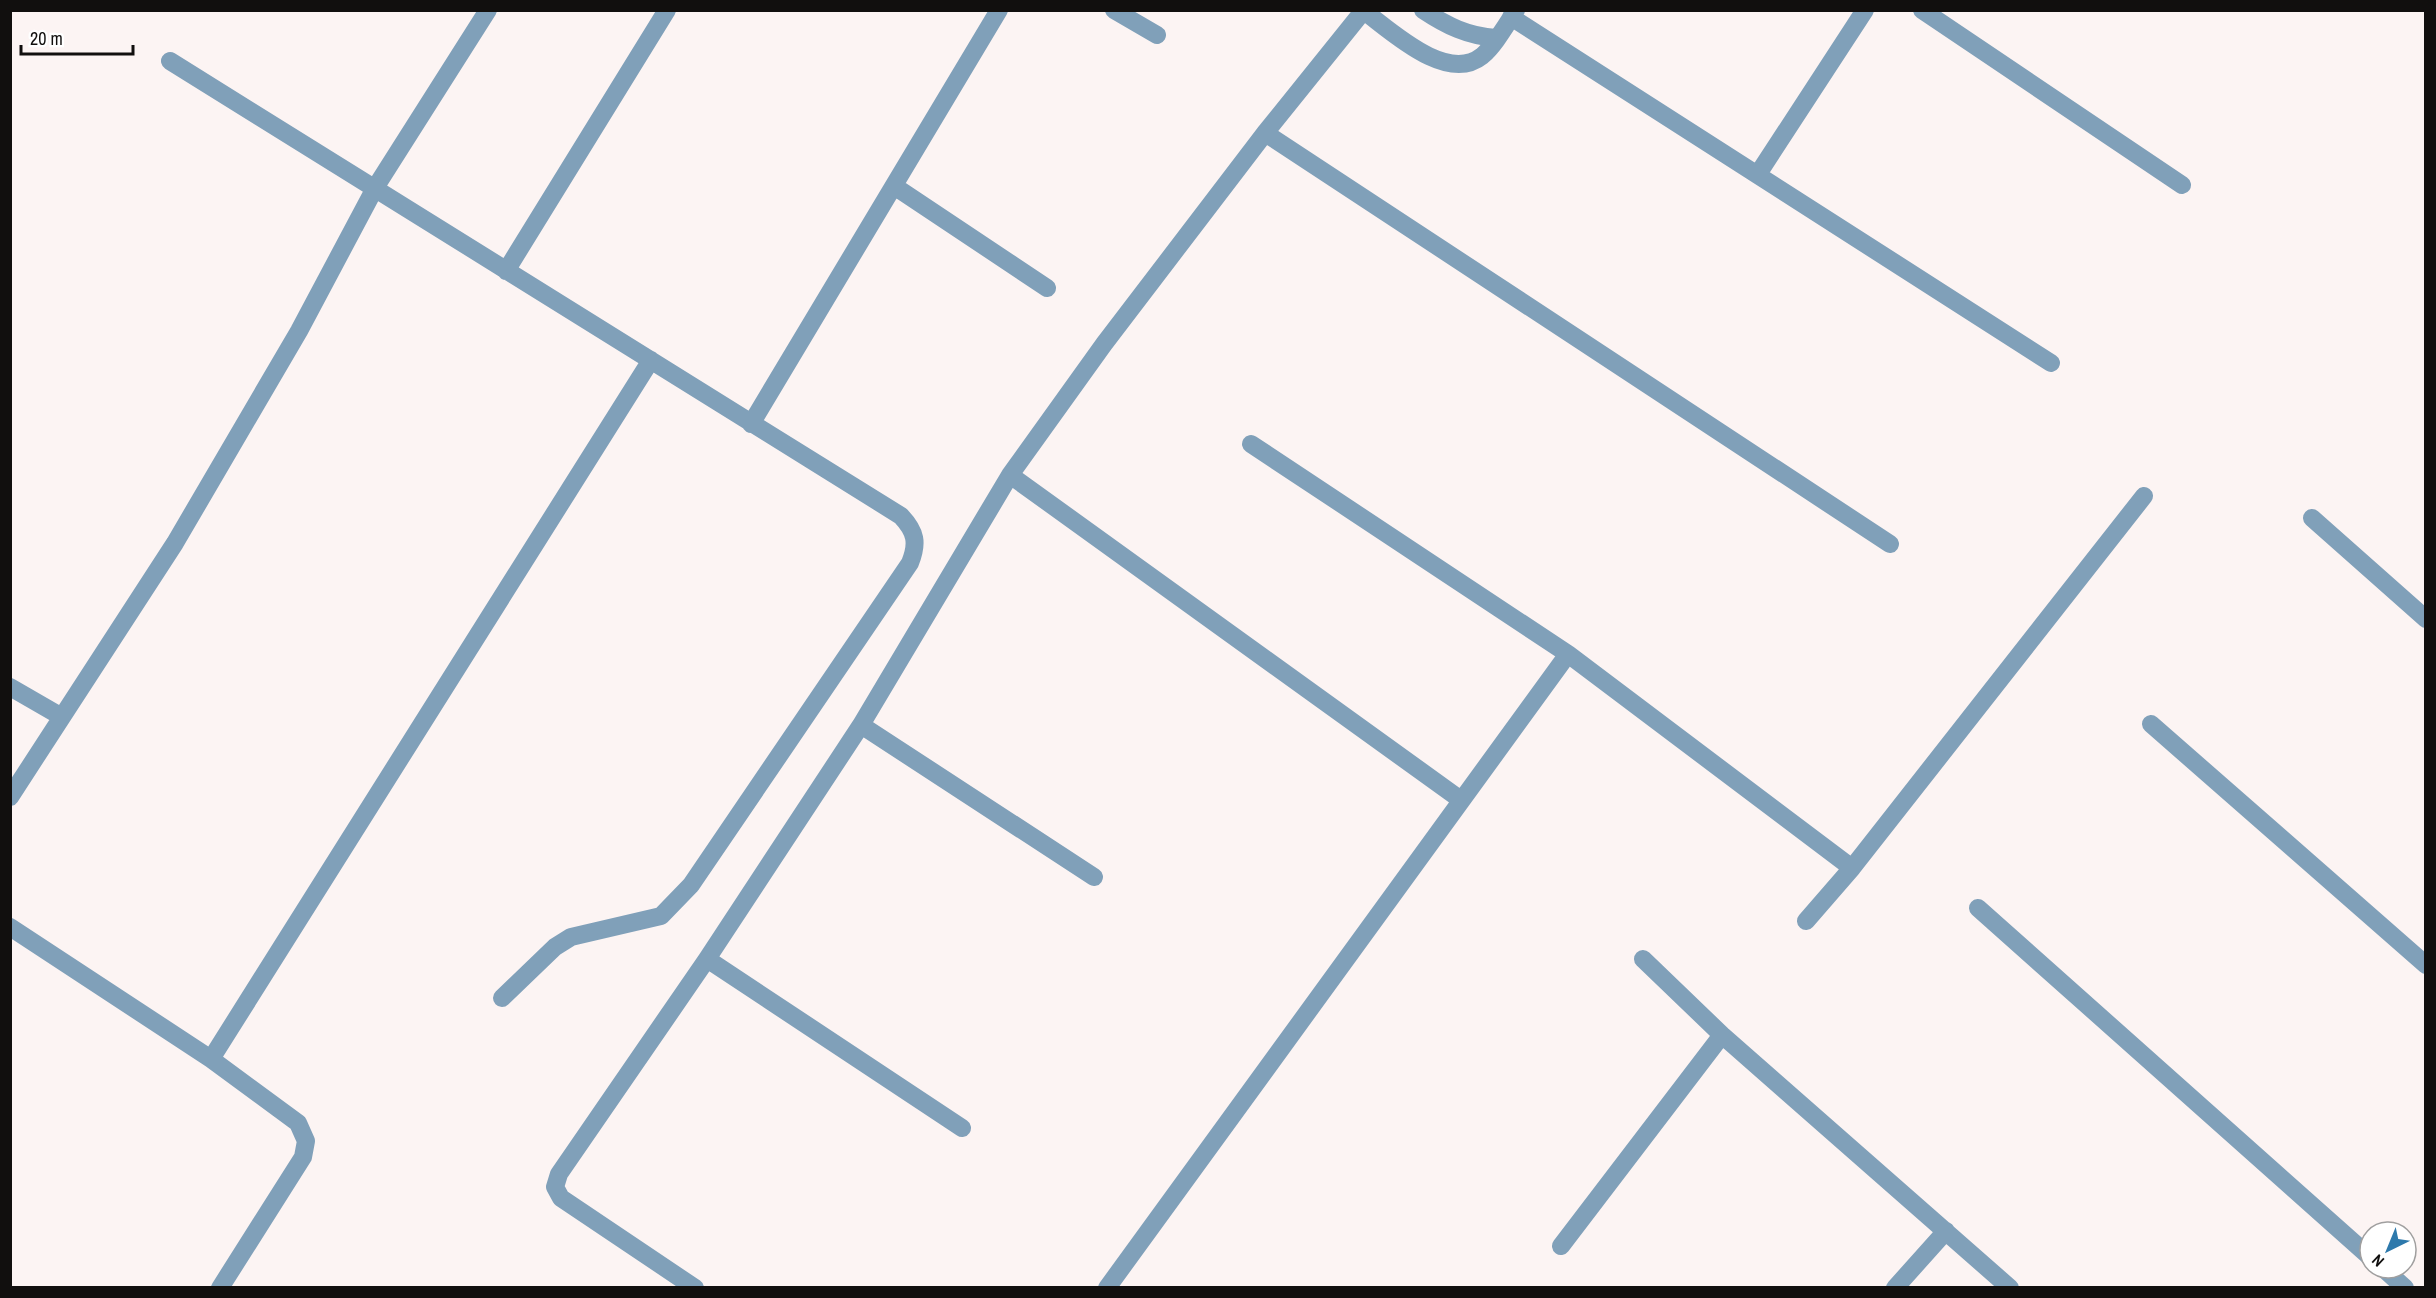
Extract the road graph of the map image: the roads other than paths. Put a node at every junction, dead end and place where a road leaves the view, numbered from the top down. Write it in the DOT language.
graph roads {
  1 [pos="488,10"];
  2 [pos="667,10"];
  3 [pos="999,10"];
  4 [pos="1114,10"];
  5 [pos="1424,10"];
  6 [pos="1865,10"];
  7 [pos="1922,10"];
  8 [pos="1364,11"];
  9 [pos="1514,14"];
  10 [pos="1157,35"];
  11 [pos="1496,38"];
  12 [pos="170,61"];
  13 [pos="1265,133"];
  14 [pos="1758,174"];
  15 [pos="2182,185"];
  16 [pos="894,186"];
  17 [pos="375,188"];
  18 [pos="506,271"];
  19 [pos="1047,288"];
  20 [pos="651,360"];
  21 [pos="2051,363"];
  22 [pos="751,424"];
  23 [pos="1251,444"];
  24 [pos="1010,475"];
  25 [pos="2144,496"];
  26 [pos="2312,518"];
  27 [pos="1890,544"];
  28 [pos="2426,619"];
  29 [pos="1568,654"];
  30 [pos="10,687"];
  31 [pos="62,717"];
  32 [pos="2151,724"];
  33 [pos="861,725"];
  34 [pos="10,797"];
  35 [pos="1461,800"];
  36 [pos="1852,868"];
  37 [pos="1094,877"];
  38 [pos="1978,908"];
  39 [pos="1806,921"];
  40 [pos="10,927"];
  41 [pos="1643,958"];
  42 [pos="707,959"];
  43 [pos="2426,965"];
  44 [pos="502,998"];
  45 [pos="1722,1035"];
  46 [pos="211,1059"];
  47 [pos="962,1128"];
  48 [pos="1946,1231"];
  49 [pos="1561,1246"];
  50 [pos="2358,1246"];
  51 [pos="220,1287"];
  52 [pos="695,1287"];
  53 [pos="1107,1287"];
  54 [pos="1895,1287"];
  55 [pos="2010,1287"];
  1 -- 17 [label="street"];
  2 -- 18 [label="street"];
  3 -- 16 [label="street"];
  4 -- 10 [label="street"];
  5 -- 11 [label="street"];
  6 -- 14 [label="street"];
  7 -- 15 [label="street"];
  8 -- 11 [label="street"];
  8 -- 13 [label="street"];
  9 -- 11 [label="street"];
  9 -- 14 [label="street"];
  12 -- 17 [label="street"];
  13 -- 24 [label="street"];
  13 -- 27 [label="street"];
  14 -- 21 [label="street"];
  16 -- 19 [label="street"];
  16 -- 22 [label="street"];
  17 -- 18 [label="street"];
  17 -- 31 [label="street"];
  18 -- 20 [label="street"];
  20 -- 22 [label="street"];
  20 -- 46 [label="street"];
  22 -- 44 [label="street"];
  23 -- 29 [label="street"];
  24 -- 33 [label="street"];
  24 -- 35 [label="street"];
  25 -- 36 [label="street"];
  26 -- 28 [label="street"];
  29 -- 35 [label="street"];
  29 -- 36 [label="street"];
  30 -- 31 [label="street"];
  31 -- 34 [label="street"];
  32 -- 43 [label="street"];
  33 -- 37 [label="street"];
  33 -- 42 [label="street"];
  35 -- 53 [label="street"];
  36 -- 39 [label="street"];
  38 -- 50 [label="street"];
  40 -- 46 [label="street"];
  41 -- 45 [label="street"];
  42 -- 47 [label="street"];
  42 -- 52 [label="street"];
  45 -- 48 [label="street"];
  45 -- 49 [label="street"];
  46 -- 51 [label="street"];
  48 -- 54 [label="street"];
  48 -- 55 [label="street"];
}
